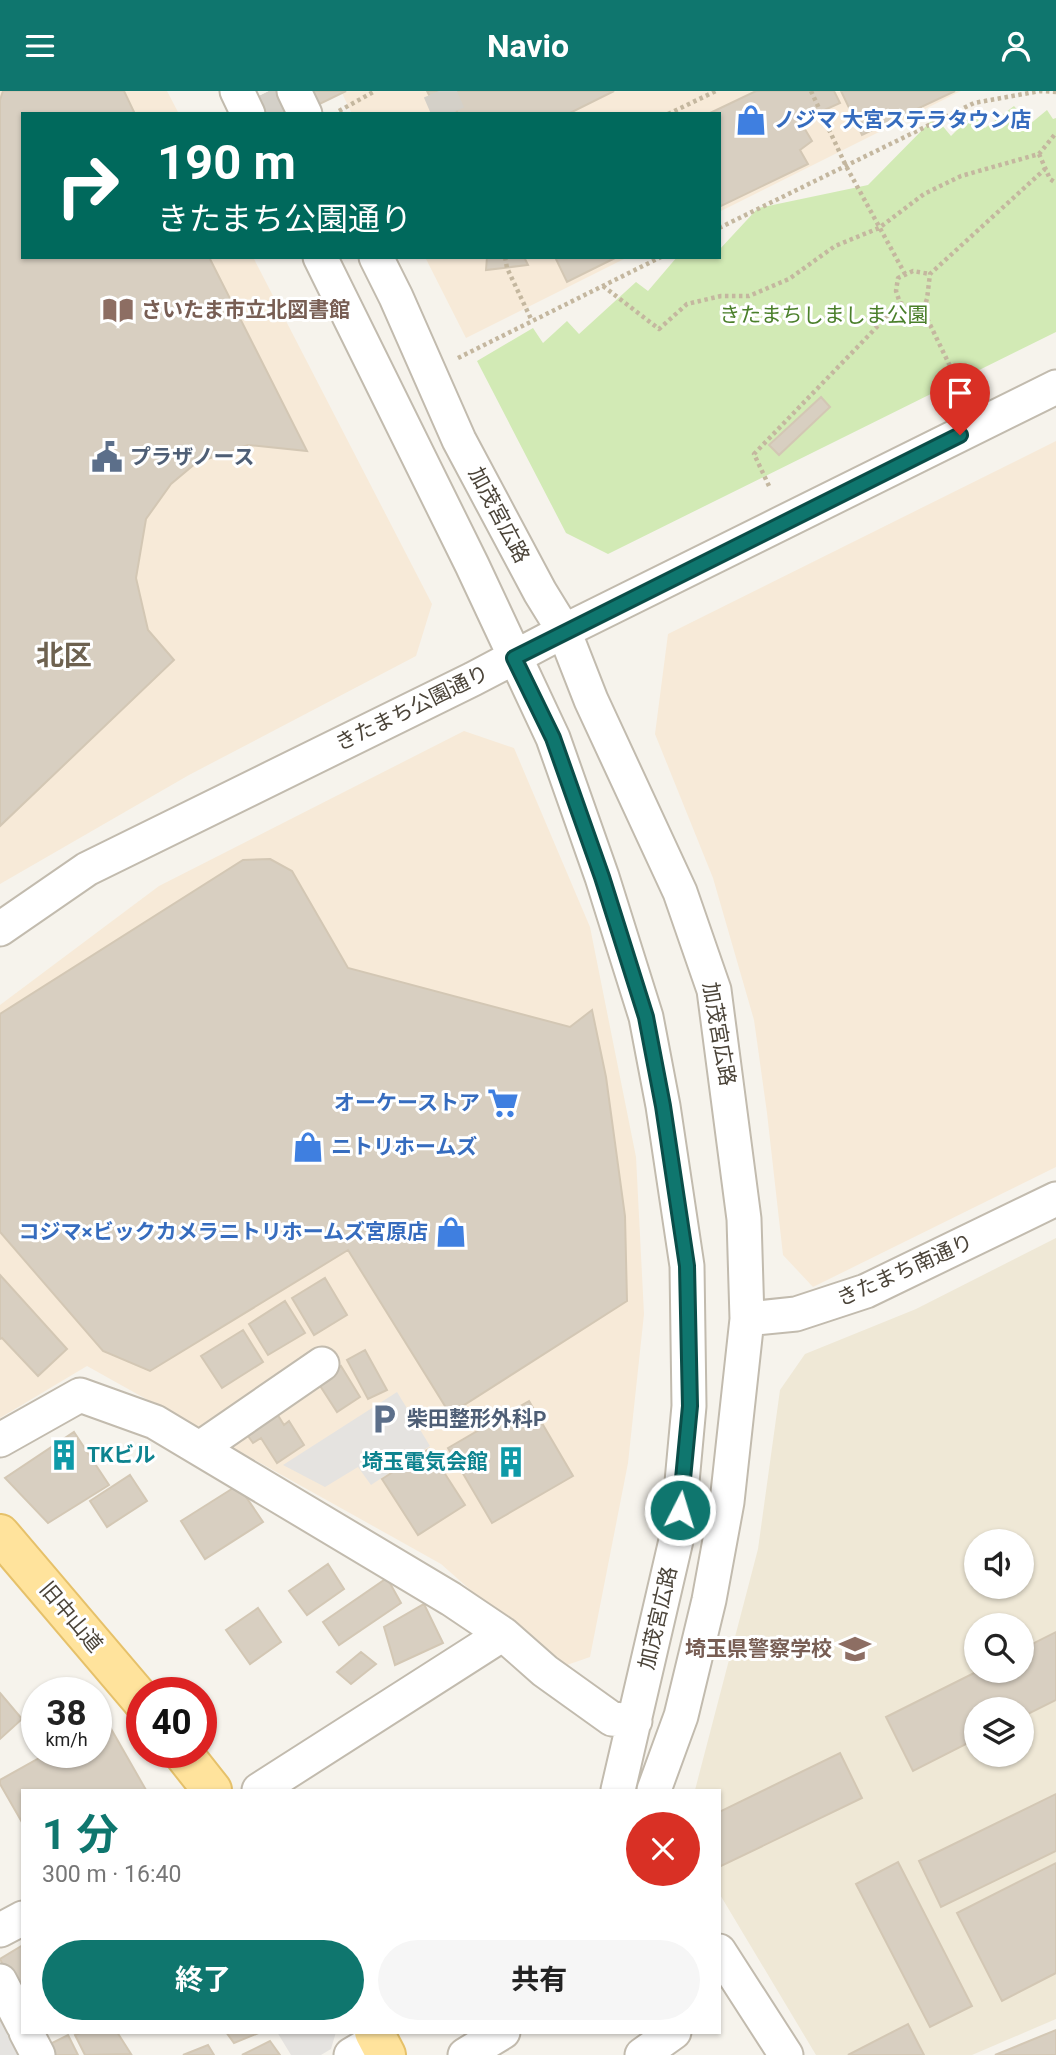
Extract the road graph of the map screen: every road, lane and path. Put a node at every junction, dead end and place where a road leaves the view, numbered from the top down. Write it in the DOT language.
graph roads {
  1 [pos="237,91"];
  2 [pos="294,91"];
  3 [pos="375,91"];
  4 [pos="716,91"];
  5 [pos="811,91"];
  6 [pos="1030,92"];
  7 [pos="1056,92"];
  8 [pos="339,111"];
  9 [pos="247,112"];
  10 [pos="304,112"];
  11 [pos="672,112"];
  12 [pos="1056,133"];
  13 [pos="1039,153"];
  14 [pos="846,166"];
  15 [pos="1045,169"];
  16 [pos="1056,183"];
  17 [pos="721,227"];
  18 [pos="879,228"];
  19 [pos="321,259"];
  20 [pos="377,259"];
  21 [pos="505,259"];
  22 [pos="657,259"];
  23 [pos="905,274"];
  24 [pos="930,274"];
  25 [pos="603,286"];
  26 [pos="900,303"];
  27 [pos="923,310"];
  28 [pos="532,321"];
  29 [pos="458,358"];
  30 [pos="1056,387"];
  31 [pos="962,391"];
  32 [pos="769,486"];
  33 [pos="564,631"];
  34 [pos="514,658"];
  35 [pos="0,929"];
  36 [pos="1056,1199"];
  37 [pos="747,1319"];
  38 [pos="322,1364"];
  39 [pos="0,1440"];
  40 [pos="200,1448"];
  41 [pos="0,1534"];
  42 [pos="503,1634"];
  43 [pos="126,1682"];
  44 [pos="635,1721"];
  45 [pos="195,1768"];
  46 [pos="211,1789"];
  47 [pos="261,1789"];
  48 [pos="618,1789"];
  49 [pos="653,1789"];
  50 [pos="21,1919"];
  51 [pos="0,1930"];
  52 [pos="721,1958"];
  53 [pos="0,1981"];
  54 [pos="730,1991"];
  55 [pos="21,2021"];
  56 [pos="27,2034"];
  57 [pos="500,2034"];
  58 [pos="671,2034"];
  59 [pos="38,2055"];
  60 [pos="465,2055"];
  61 [pos="642,2055"];
  62 [pos="786,2055"];
  1 -- 9 [label="street"];
  2 -- 10 [label="street"];
  3 -- 8 [label="path"];
  4 -- 11 [label="path"];
  5 -- 14 [label="path"];
  6 -- 7 [label="path"];
  6 -- 14 [label="path"];
  12 -- 13 [label="path"];
  13 -- 15 [label="path"];
  13 -- 18 [label="path"];
  14 -- 17 [label="path"];
  14 -- 18 [label="path"];
  15 -- 16 [label="path"];
  15 -- 24 [label="path"];
  18 -- 23 [label="path"];
  18 -- 25 [label="path"];
  19 -- 34 [label="street, 加茂宮広路"];
  20 -- 33 [label="street, 加茂宮広路"];
  21 -- 28 [label="path"];
  22 -- 25 [label="path"];
  23 -- 24 [label="path"];
  23 -- 26 [label="path"];
  24 -- 27 [label="path"];
  25 -- 28 [label="path"];
  26 -- 27 [label="path"];
  26 -- 32 [label="path"];
  27 -- 31 [label="path"];
  28 -- 29 [label="path"];
  30 -- 33 [label="street, きたまち公園通り"];
  33 -- 34 [label="street, きたまち公園通り"];
  33 -- 37 [label="street, 加茂宮広路"];
  34 -- 35 [label="street, きたまち公園通り"];
  34 -- 44 [label="street, 加茂宮広路"];
  36 -- 37 [label="street, きたまち南通り"];
  37 -- 49 [label="street, 加茂宮広路"];
  38 -- 40 [label="street"];
  39 -- 40 [label="street"];
  40 -- 42 [label="street"];
  41 -- 43 [label="main road, 旧中山道"];
  42 -- 44 [label="street"];
  42 -- 47 [label="street"];
  44 -- 48 [label="street, 加茂宮広路"];
  45 -- 46 [label="main road"];
  50 -- 51 [label="street"];
  52 -- 54 [label="street"];
  53 -- 55 [label="street"];
  54 -- 62 [label="street"];
  56 -- 59 [label="street"];
  57 -- 60 [label="street"];
  58 -- 61 [label="street"];
}
